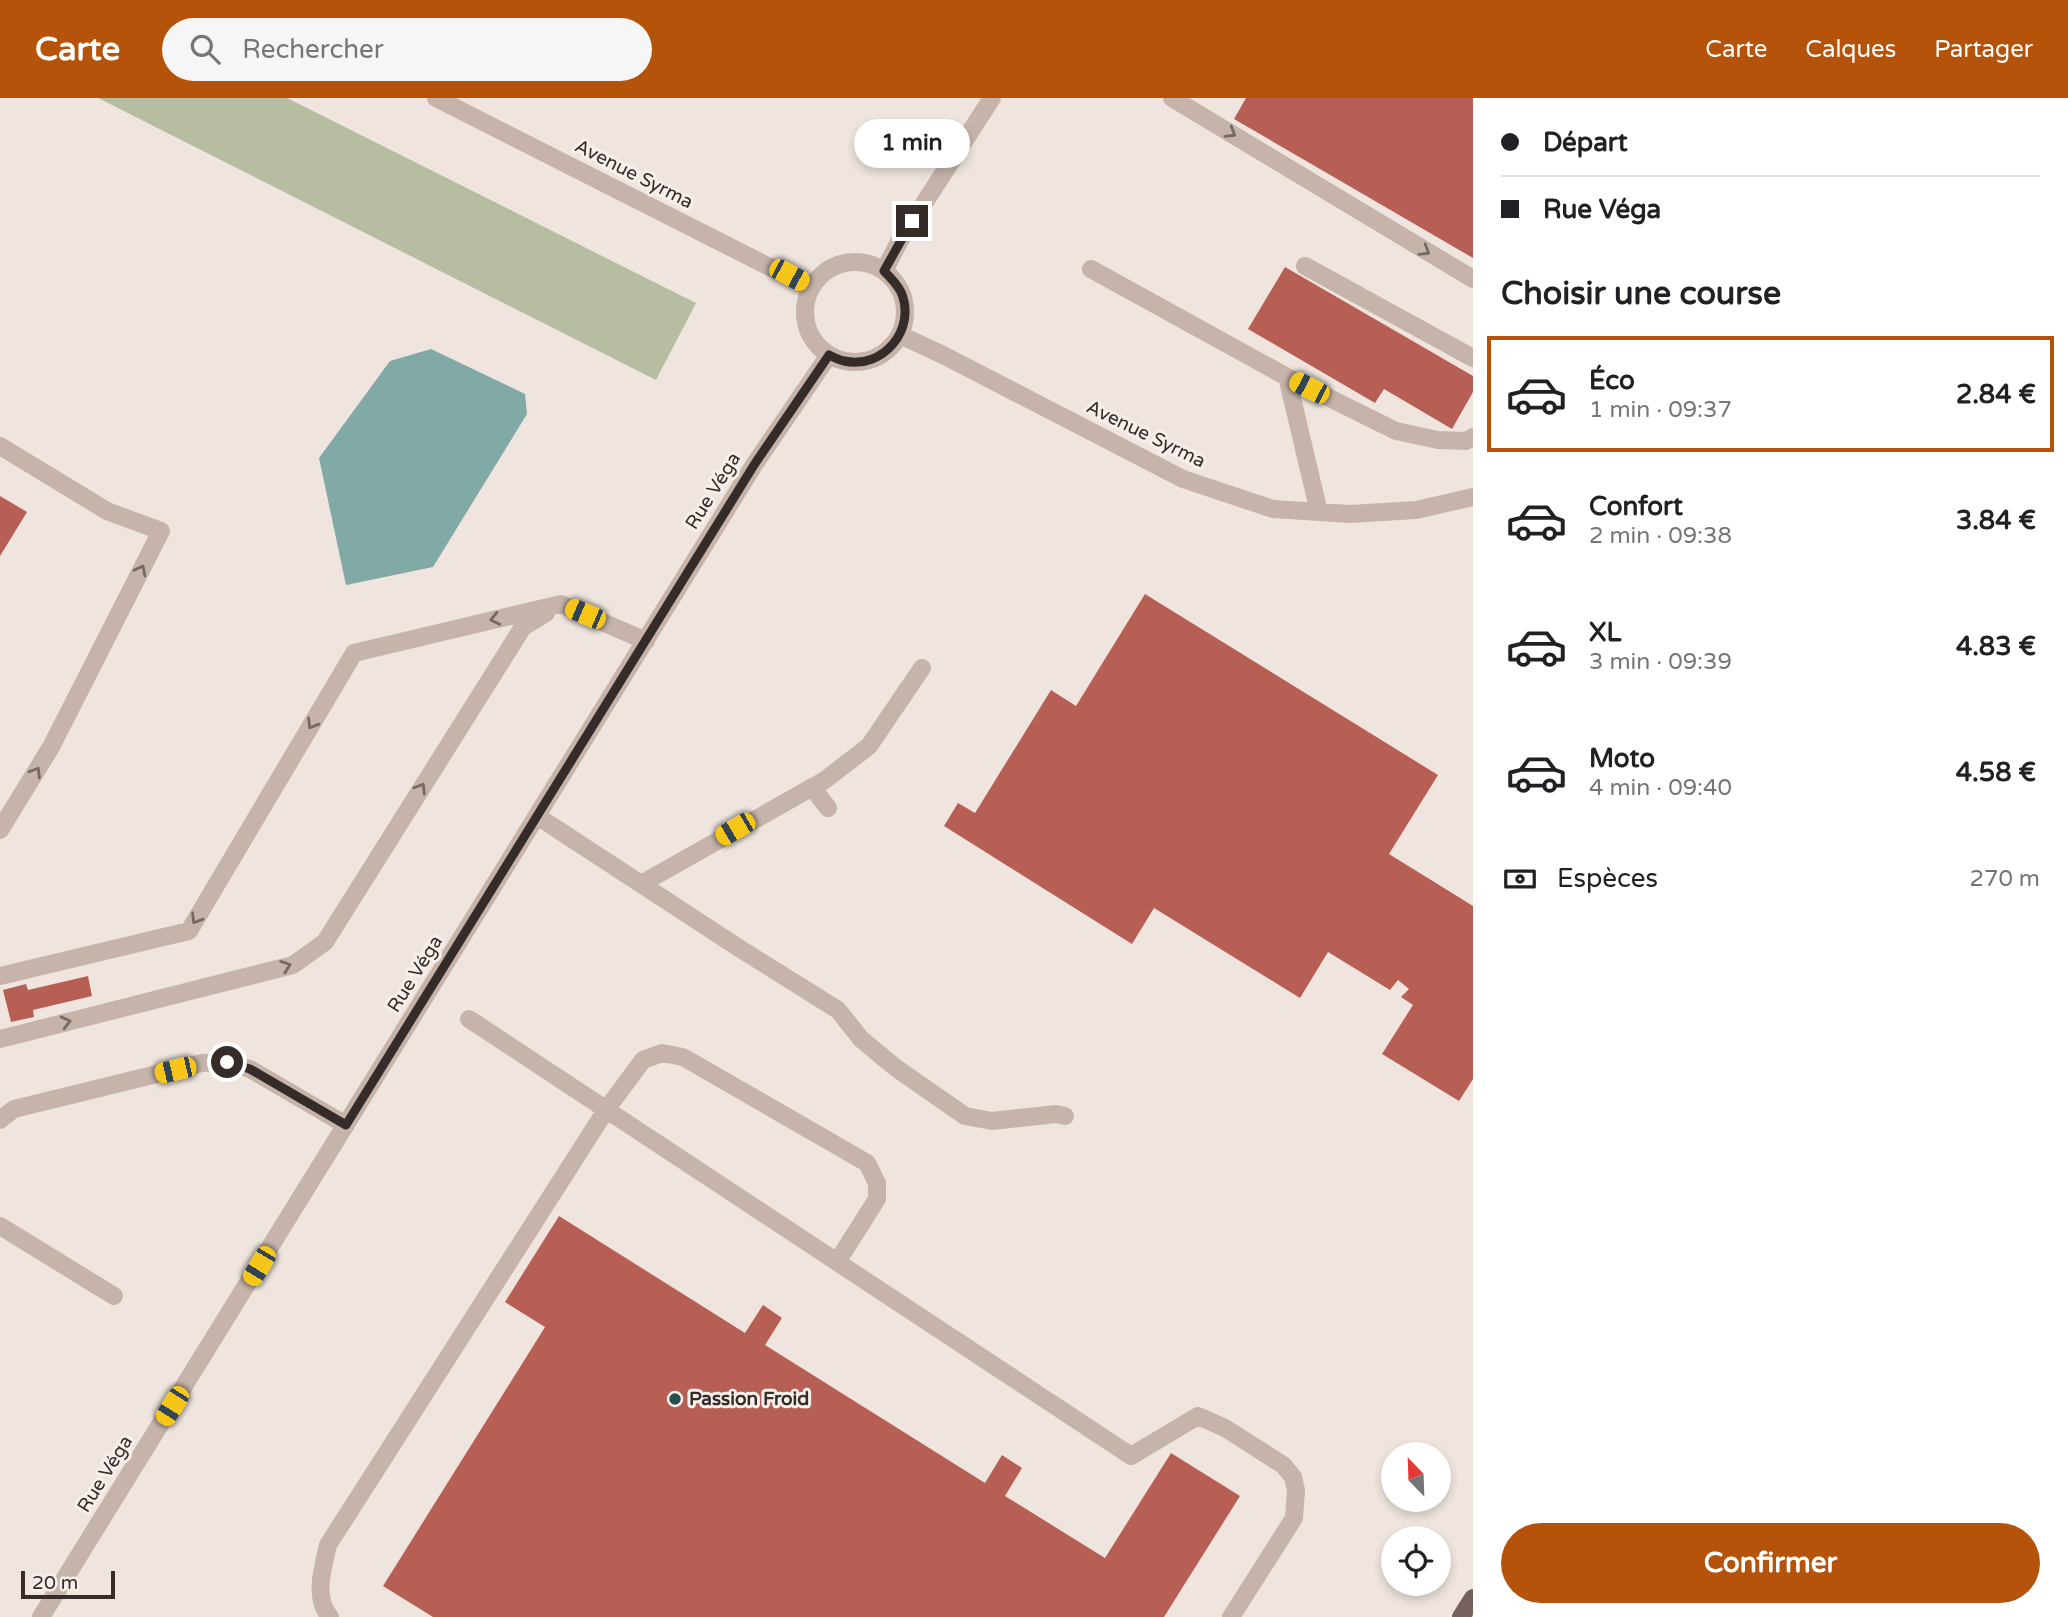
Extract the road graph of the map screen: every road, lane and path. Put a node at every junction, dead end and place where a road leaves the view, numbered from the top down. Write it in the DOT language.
graph roads {
  1 [pos="436,98"];
  2 [pos="992,98"];
  3 [pos="1172,98"];
  4 [pos="1191,103"];
  5 [pos="1305,266"];
  6 [pos="1091,269"];
  7 [pos="884,271"];
  8 [pos="1473,279"];
  9 [pos="811,288"];
  10 [pos="900,335"];
  11 [pos="829,355"];
  12 [pos="1473,358"];
  13 [pos="1287,377"];
  14 [pos="1473,437"];
  15 [pos="0,446"];
  16 [pos="1473,497"];
  17 [pos="1319,512"];
  18 [pos="561,604"];
  19 [pos="646,640"];
  20 [pos="922,668"];
  21 [pos="812,787"];
  22 [pos="828,808"];
  23 [pos="537,816"];
  24 [pos="0,830"];
  25 [pos="640,884"];
  26 [pos="0,976"];
  27 [pos="469,1018"];
  28 [pos="0,1039"];
  29 [pos="607,1110"];
  30 [pos="1065,1116"];
  31 [pos="0,1120"];
  32 [pos="346,1125"];
  33 [pos="0,1226"];
  34 [pos="837,1262"];
  35 [pos="114,1296"];
  36 [pos="1473,1598"];
  37 [pos="41,1617"];
  38 [pos="330,1617"];
  39 [pos="1231,1617"];
  40 [pos="1461,1617"];
  1 -- 9 [label="street, Avenue Syrma"];
  2 -- 7 [label="street"];
  3 -- 4 [label="street"];
  4 -- 8 [label="street, one-way"];
  5 -- 12 [label="street"];
  6 -- 13 [label="street"];
  7 -- 9 [label="street"];
  7 -- 10 [label="street"];
  9 -- 11 [label="street"];
  10 -- 11 [label="street"];
  10 -- 17 [label="street, Avenue Syrma"];
  11 -- 19 [label="street, Rue Véga"];
  13 -- 14 [label="street"];
  13 -- 17 [label="street"];
  24 -- 15 [label="street, one-way"];
  16 -- 17 [label="street, Avenue Syrma"];
  18 -- 19 [label="street"];
  18 -- 26 [label="street, one-way"];
  28 -- 18 [label="street, one-way"];
  19 -- 23 [label="street, Rue Véga"];
  20 -- 21 [label="street"];
  21 -- 22 [label="street"];
  21 -- 25 [label="street"];
  23 -- 25 [label="street"];
  23 -- 32 [label="street, Rue Véga"];
  25 -- 30 [label="street"];
  27 -- 29 [label="street"];
  29 -- 34 [label="street"];
  29 -- 34 [label="street"];
  29 -- 38 [label="street"];
  31 -- 32 [label="street"];
  32 -- 37 [label="street, Rue Véga"];
  33 -- 35 [label="street"];
  34 -- 39 [label="street"];
  36 -- 40 [label="main road"];
}
